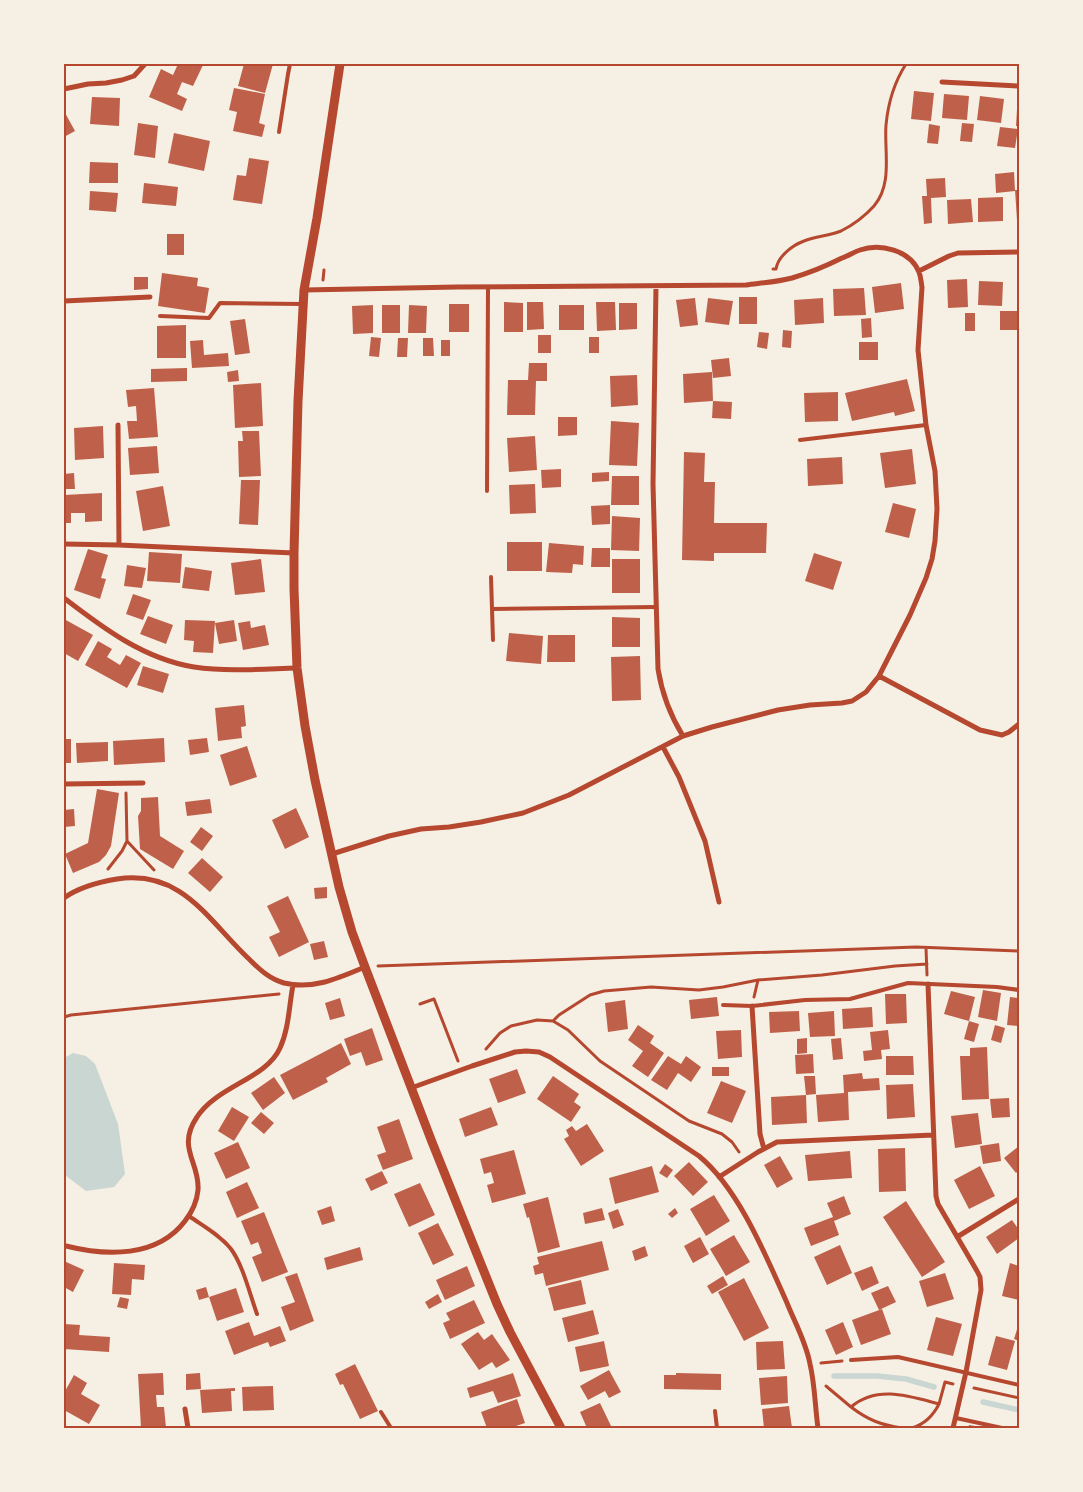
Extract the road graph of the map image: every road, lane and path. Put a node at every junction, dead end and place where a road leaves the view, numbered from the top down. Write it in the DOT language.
graph roads {
  1 [pos="145,64"];
  2 [pos="290,64"];
  3 [pos="340,64"];
  4 [pos="906,64"];
  5 [pos="942,82"];
  6 [pos="1019,86"];
  7 [pos="64,89"];
  8 [pos="279,132"];
  9 [pos="1019,252"];
  10 [pos="919,270"];
  11 [pos="772,282"];
  12 [pos="656,286"];
  13 [pos="488,287"];
  14 [pos="304,290"];
  15 [pos="150,297"];
  16 [pos="64,301"];
  17 [pos="303,304"];
  18 [pos="160,316"];
  19 [pos="118,425"];
  20 [pos="926,425"];
  21 [pos="800,440"];
  22 [pos="487,491"];
  23 [pos="64,544"];
  24 [pos="119,546"];
  25 [pos="294,553"];
  26 [pos="491,577"];
  27 [pos="64,598"];
  28 [pos="656,607"];
  29 [pos="492,609"];
  30 [pos="493,640"];
  31 [pos="297,668"];
  32 [pos="879,676"];
  33 [pos="1019,724"];
  34 [pos="683,736"];
  35 [pos="663,747"];
  36 [pos="144,783"];
  37 [pos="64,784"];
  38 [pos="126,784"];
  39 [pos="127,841"];
  40 [pos="332,854"];
  41 [pos="97,883"];
  42 [pos="170,885"];
  43 [pos="64,898"];
  44 [pos="719,902"];
  45 [pos="926,948"];
  46 [pos="1019,951"];
  47 [pos="927,964"];
  48 [pos="365,967"];
  49 [pos="292,984"];
  50 [pos="928,984"];
  51 [pos="1019,990"];
  52 [pos="291,993"];
  53 [pos="420,1004"];
  54 [pos="723,1005"];
  55 [pos="752,1006"];
  56 [pos="64,1017"];
  57 [pos="554,1020"];
  58 [pos="461,1070"];
  59 [pos="411,1088"];
  60 [pos="933,1135"];
  61 [pos="764,1149"];
  62 [pos="719,1177"];
  63 [pos="1019,1199"];
  64 [pos="189,1216"];
  65 [pos="957,1237"];
  66 [pos="65,1246"];
  67 [pos="257,1314"];
  68 [pos="851,1360"];
  69 [pos="821,1363"];
  70 [pos="810,1364"];
  71 [pos="822,1370"];
  72 [pos="966,1372"];
  73 [pos="824,1384"];
  74 [pos="1019,1385"];
  75 [pos="963,1386"];
  76 [pos="1019,1398"];
  77 [pos="939,1404"];
  78 [pos="850,1407"];
  79 [pos="185,1409"];
  80 [pos="715,1411"];
  81 [pos="381,1412"];
  82 [pos="956,1418"];
  83 [pos="188,1428"];
  84 [pos="391,1428"];
  85 [pos="560,1428"];
  86 [pos="718,1428"];
  87 [pos="818,1428"];
  88 [pos="902,1428"];
  89 [pos="912,1428"];
  90 [pos="953,1428"];
  91 [pos="1002,1428"];
  1 -- 7 [label="street"];
  2 -- 8 [label="lane"];
  3 -- 14 [label="street"];
  4 -- 11 [label="path"];
  5 -- 6 [label="street"];
  9 -- 10 [label="street"];
  10 -- 11 [label="street"];
  10 -- 20 [label="street"];
  11 -- 12 [label="street"];
  12 -- 13 [label="street"];
  12 -- 28 [label="street"];
  13 -- 14 [label="street"];
  13 -- 22 [label="lane"];
  14 -- 17 [label="street"];
  15 -- 16 [label="street"];
  17 -- 18 [label="lane"];
  17 -- 25 [label="street"];
  19 -- 24 [label="street"];
  20 -- 21 [label="lane"];
  20 -- 32 [label="street"];
  23 -- 24 [label="street"];
  24 -- 25 [label="street"];
  25 -- 31 [label="street"];
  26 -- 29 [label="lane"];
  27 -- 31 [label="street"];
  28 -- 29 [label="lane"];
  28 -- 34 [label="street"];
  29 -- 30 [label="lane"];
  31 -- 40 [label="street"];
  32 -- 33 [label="street"];
  32 -- 34 [label="street"];
  34 -- 35 [label="street"];
  35 -- 40 [label="street"];
  35 -- 44 [label="street"];
  36 -- 38 [label="street"];
  37 -- 38 [label="street"];
  38 -- 39 [label="path"];
  39 -- 41 [label="path"];
  39 -- 42 [label="path"];
  40 -- 48 [label="street"];
  41 -- 42 [label="street"];
  41 -- 43 [label="street"];
  42 -- 49 [label="street"];
  45 -- 46 [label="path"];
  45 -- 47 [label="path"];
  45 -- 48 [label="path"];
  47 -- 50 [label="path"];
  47 -- 57 [label="path"];
  48 -- 49 [label="street"];
  48 -- 59 [label="street"];
  49 -- 52 [label="street"];
  50 -- 51 [label="lane"];
  50 -- 55 [label="lane"];
  50 -- 60 [label="street"];
  52 -- 56 [label="path"];
  52 -- 64 [label="street"];
  53 -- 58 [label="path"];
  54 -- 55 [label="lane"];
  55 -- 61 [label="street"];
  58 -- 59 [label="street"];
  58 -- 62 [label="street"];
  59 -- 85 [label="street"];
  60 -- 61 [label="street"];
  60 -- 65 [label="street"];
  61 -- 62 [label="street"];
  62 -- 70 [label="street"];
  63 -- 65 [label="street"];
  64 -- 66 [label="street"];
  64 -- 67 [label="lane"];
  65 -- 72 [label="street"];
  68 -- 69 [label="path"];
  68 -- 72 [label="lane"];
  69 -- 70 [label="path"];
  69 -- 71 [label="path"];
  70 -- 87 [label="street"];
  72 -- 74 [label="lane"];
  72 -- 75 [label="street"];
  73 -- 78 [label="path"];
  75 -- 76 [label="path"];
  75 -- 77 [label="path"];
  75 -- 82 [label="street"];
  77 -- 78 [label="path"];
  77 -- 89 [label="path"];
  78 -- 88 [label="path"];
  79 -- 83 [label="street"];
  80 -- 86 [label="lane"];
  81 -- 84 [label="lane"];
  82 -- 90 [label="street"];
  82 -- 91 [label="lane"];
}
